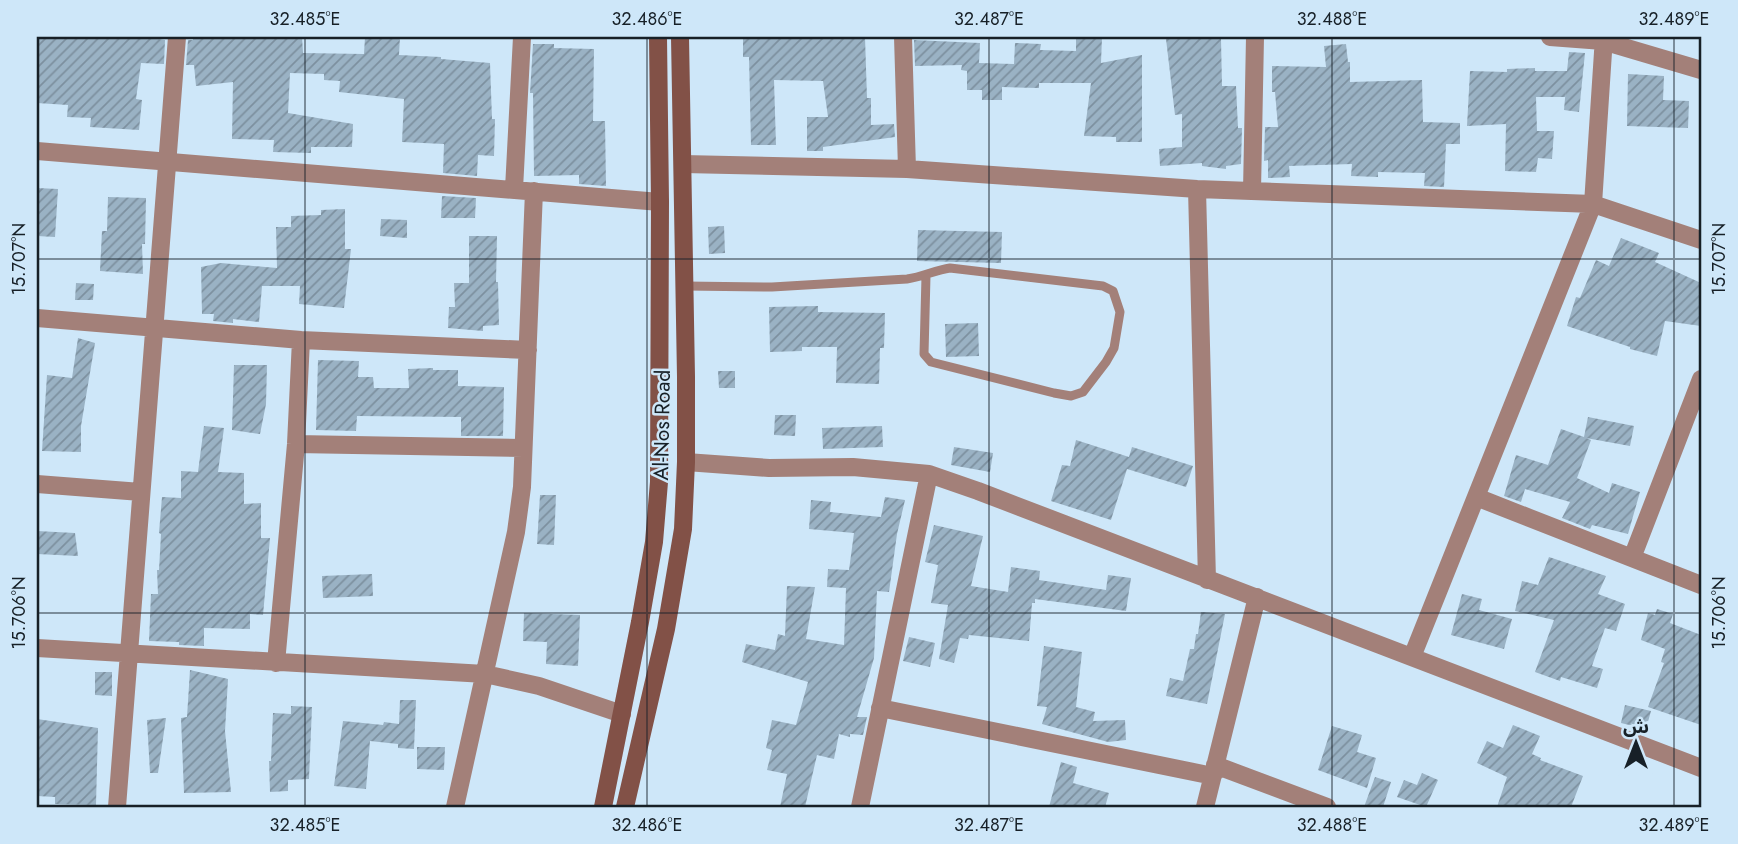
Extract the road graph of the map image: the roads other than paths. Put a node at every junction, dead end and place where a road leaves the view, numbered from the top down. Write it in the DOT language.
graph roads {
  1 [pos="177,37"];
  2 [pos="522,37"];
  3 [pos="657,37"];
  4 [pos="680,37"];
  5 [pos="903,37"];
  6 [pos="1255,37"];
  7 [pos="1550,37"];
  8 [pos="1604,39"];
  9 [pos="1701,70"];
  10 [pos="37,151"];
  11 [pos="167,161"];
  12 [pos="682,164"];
  13 [pos="907,169"];
  14 [pos="514,189"];
  15 [pos="1198,189"];
  16 [pos="534,191"];
  17 [pos="1252,191"];
  18 [pos="660,202"];
  19 [pos="1593,204"];
  20 [pos="1701,240"];
  21 [pos="926,276"];
  22 [pos="685,286"];
  23 [pos="37,318"];
  24 [pos="154,327"];
  25 [pos="301,340"];
  26 [pos="528,349"];
  27 [pos="1701,380"];
  28 [pos="1694,418"];
  29 [pos="296,444"];
  30 [pos="523,449"];
  31 [pos="686,462"];
  32 [pos="929,474"];
  33 [pos="37,484"];
  34 [pos="141,492"];
  35 [pos="1476,497"];
  36 [pos="1632,558"];
  37 [pos="1207,580"];
  38 [pos="1701,586"];
  39 [pos="1257,597"];
  40 [pos="37,648"];
  41 [pos="129,654"];
  42 [pos="1412,657"];
  43 [pos="276,663"];
  44 [pos="485,674"];
  45 [pos="880,708"];
  46 [pos="622,713"];
  47 [pos="1701,768"];
  48 [pos="1214,771"];
  49 [pos="117,807"];
  50 [pos="455,807"];
  51 [pos="603,807"];
  52 [pos="625,807"];
  53 [pos="860,807"];
  54 [pos="1205,807"];
  55 [pos="1327,807"];
  1 -- 11 [label="street"];
  2 -- 14 [label="street"];
  3 -- 18 [label="main road, Al-Nos Road"];
  4 -- 12 [label="main road, Al-Nos Road"];
  5 -- 13 [label="street"];
  6 -- 17 [label="street"];
  7 -- 8 [label="street"];
  8 -- 9 [label="street"];
  8 -- 19 [label="street"];
  10 -- 11 [label="street"];
  11 -- 14 [label="street"];
  11 -- 24 [label="street"];
  12 -- 13 [label="street"];
  12 -- 22 [label="main road, Al-Nos Road"];
  13 -- 15 [label="street"];
  14 -- 16 [label="street"];
  15 -- 17 [label="street"];
  15 -- 37 [label="street"];
  16 -- 18 [label="street"];
  16 -- 26 [label="street"];
  17 -- 19 [label="street"];
  18 -- 46 [label="main road, Al-Nos Road"];
  19 -- 20 [label="street"];
  19 -- 35 [label="street"];
  21 -- 21 [label="lane"];
  21 -- 22 [label="lane"];
  22 -- 31 [label="main road, Al-Nos Road"];
  23 -- 24 [label="street"];
  24 -- 25 [label="street"];
  24 -- 34 [label="street"];
  25 -- 26 [label="street"];
  25 -- 29 [label="street"];
  26 -- 30 [label="street"];
  27 -- 28 [label="street"];
  28 -- 36 [label="street"];
  29 -- 30 [label="street"];
  29 -- 43 [label="street"];
  30 -- 44 [label="street"];
  31 -- 32 [label="street"];
  31 -- 52 [label="main road, Al-Nos Road"];
  32 -- 37 [label="street"];
  32 -- 45 [label="street"];
  33 -- 34 [label="street"];
  34 -- 41 [label="street"];
  35 -- 36 [label="street"];
  35 -- 42 [label="street"];
  36 -- 38 [label="street"];
  37 -- 39 [label="street"];
  39 -- 42 [label="street"];
  39 -- 48 [label="street"];
  40 -- 41 [label="street"];
  41 -- 43 [label="street"];
  41 -- 49 [label="street"];
  42 -- 47 [label="street"];
  43 -- 44 [label="street"];
  44 -- 46 [label="street"];
  44 -- 50 [label="street"];
  45 -- 48 [label="street"];
  45 -- 53 [label="street"];
  46 -- 51 [label="main road, Al-Nos Road"];
  48 -- 54 [label="street"];
  48 -- 55 [label="street"];
}
